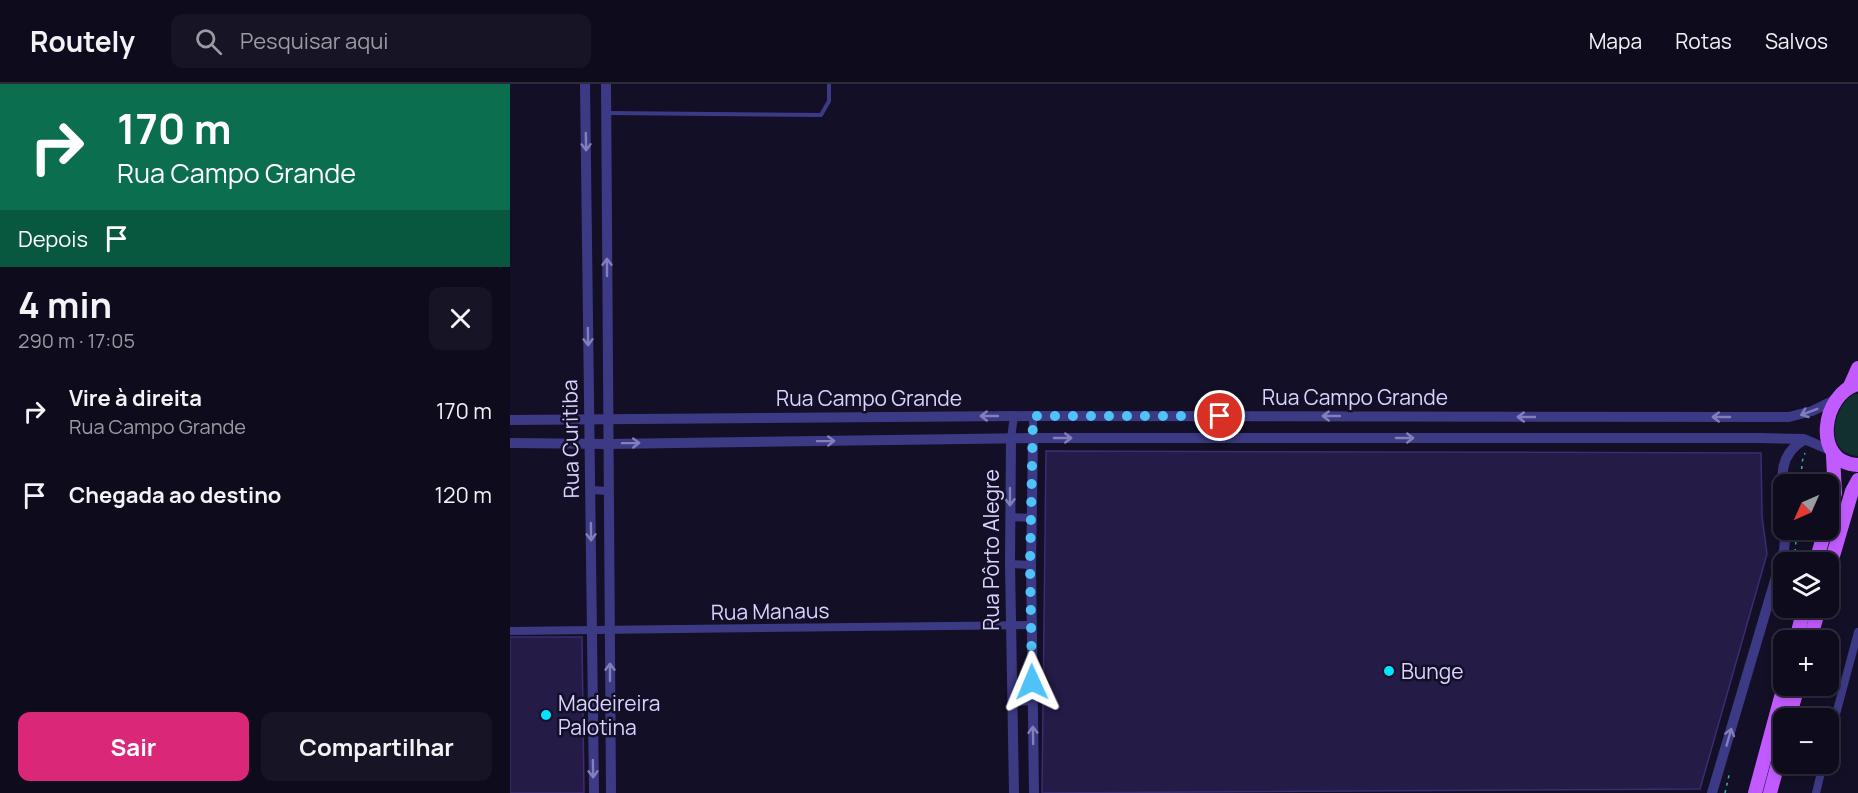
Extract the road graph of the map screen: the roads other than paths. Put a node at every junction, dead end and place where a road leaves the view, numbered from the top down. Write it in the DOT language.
graph roads {
  1 [pos="585,84"];
  2 [pos="606,84"];
  3 [pos="829,84"];
  4 [pos="606,113"];
  5 [pos="1858,368"];
  6 [pos="1854,385"];
  7 [pos="1837,399"];
  8 [pos="1014,416"];
  9 [pos="1033,416"];
  10 [pos="589,419"];
  11 [pos="609,419"];
  12 [pos="510,420"];
  13 [pos="1011,438"];
  14 [pos="1033,438"];
  15 [pos="1807,440"];
  16 [pos="510,443"];
  17 [pos="590,443"];
  18 [pos="609,444"];
  19 [pos="1832,453"];
  20 [pos="1858,465"];
  21 [pos="1782,474"];
  22 [pos="1834,474"];
  23 [pos="1858,480"];
  24 [pos="590,490"];
  25 [pos="609,491"];
  26 [pos="1010,517"];
  27 [pos="1031,518"];
  28 [pos="1785,540"];
  29 [pos="1834,552"];
  30 [pos="1010,564"];
  31 [pos="1030,565"];
  32 [pos="1031,625"];
  33 [pos="1011,626"];
  34 [pos="592,630"];
  35 [pos="610,630"];
  36 [pos="510,631"];
  37 [pos="1858,632"];
  38 [pos="1781,696"];
  39 [pos="1032,701"];
  40 [pos="1012,702"];
  41 [pos="1838,708"];
  42 [pos="1775,774"];
  43 [pos="1821,774"];
  44 [pos="594,793"];
  45 [pos="611,793"];
  46 [pos="1014,793"];
  47 [pos="1034,793"];
  48 [pos="1712,793"];
  49 [pos="1755,793"];
  50 [pos="1770,793"];
  51 [pos="1816,793"];
  1 -- 10 [label="street, Rua Curitiba, one-way"];
  2 -- 4 [label="street, Rua Curitiba"];
  3 -- 4 [label="lane"];
  11 -- 4 [label="street, Rua Curitiba, one-way"];
  5 -- 6 [label="main road"];
  6 -- 7 [label="main road"];
  7 -- 9 [label="street, Rua Campo Grande, one-way"];
  7 -- 19 [label="main road"];
  8 -- 9 [label="street, Rua Campo Grande"];
  8 -- 11 [label="street, Rua Campo Grande, one-way"];
  8 -- 13 [label="street, Rua Pôrto Alegre"];
  9 -- 14 [label="street, Rua Pôrto Alegre"];
  10 -- 11 [label="street, Rua Campo Grande"];
  10 -- 12 [label="street, Rua Campo Grande"];
  10 -- 17 [label="street, Rua Curitiba"];
  11 -- 18 [label="street, Rua Curitiba"];
  13 -- 14 [label="street, Rua Campo Grande"];
  18 -- 13 [label="street, Rua Campo Grande, one-way"];
  13 -- 26 [label="street, Rua Pôrto Alegre, one-way"];
  14 -- 15 [label="street, Rua Campo Grande, one-way"];
  14 -- 27 [label="street, Rua Pôrto Alegre"];
  15 -- 19 [label="street, Rua Campo Grande"];
  15 -- 21 [label="street"];
  16 -- 17 [label="street, Rua Campo Grande"];
  17 -- 18 [label="street, Rua Campo Grande"];
  17 -- 24 [label="street, Rua Curitiba"];
  18 -- 25 [label="street, Rua Curitiba"];
  19 -- 20 [label="main road"];
  19 -- 22 [label="main road"];
  23 -- 29 [label="main road"];
  24 -- 25 [label="street"];
  24 -- 34 [label="street, Rua Curitiba, one-way"];
  25 -- 35 [label="street, Rua Curitiba"];
  26 -- 27 [label="street"];
  26 -- 30 [label="street, Rua Pôrto Alegre"];
  27 -- 31 [label="street, Rua Pôrto Alegre"];
  48 -- 28 [label="street, one-way"];
  30 -- 31 [label="street"];
  30 -- 33 [label="street, Rua Pôrto Alegre"];
  31 -- 32 [label="street, Rua Pôrto Alegre"];
  32 -- 33 [label="street, Rua Manaus"];
  32 -- 39 [label="street, Rua Pôrto Alegre"];
  33 -- 35 [label="street, Rua Manaus"];
  33 -- 40 [label="street, Rua Pôrto Alegre"];
  34 -- 35 [label="street, Rua Manaus"];
  34 -- 36 [label="street, Rua Manaus"];
  34 -- 44 [label="street, Rua Curitiba, one-way"];
  45 -- 35 [label="street, Rua Curitiba, one-way"];
  37 -- 41 [label="street"];
  38 -- 49 [label="main road"];
  39 -- 40 [label="street"];
  47 -- 39 [label="street, Rua Pôrto Alegre, one-way"];
  40 -- 46 [label="street, Rua Pôrto Alegre"];
  42 -- 50 [label="main road"];
  43 -- 51 [label="street"];
}
